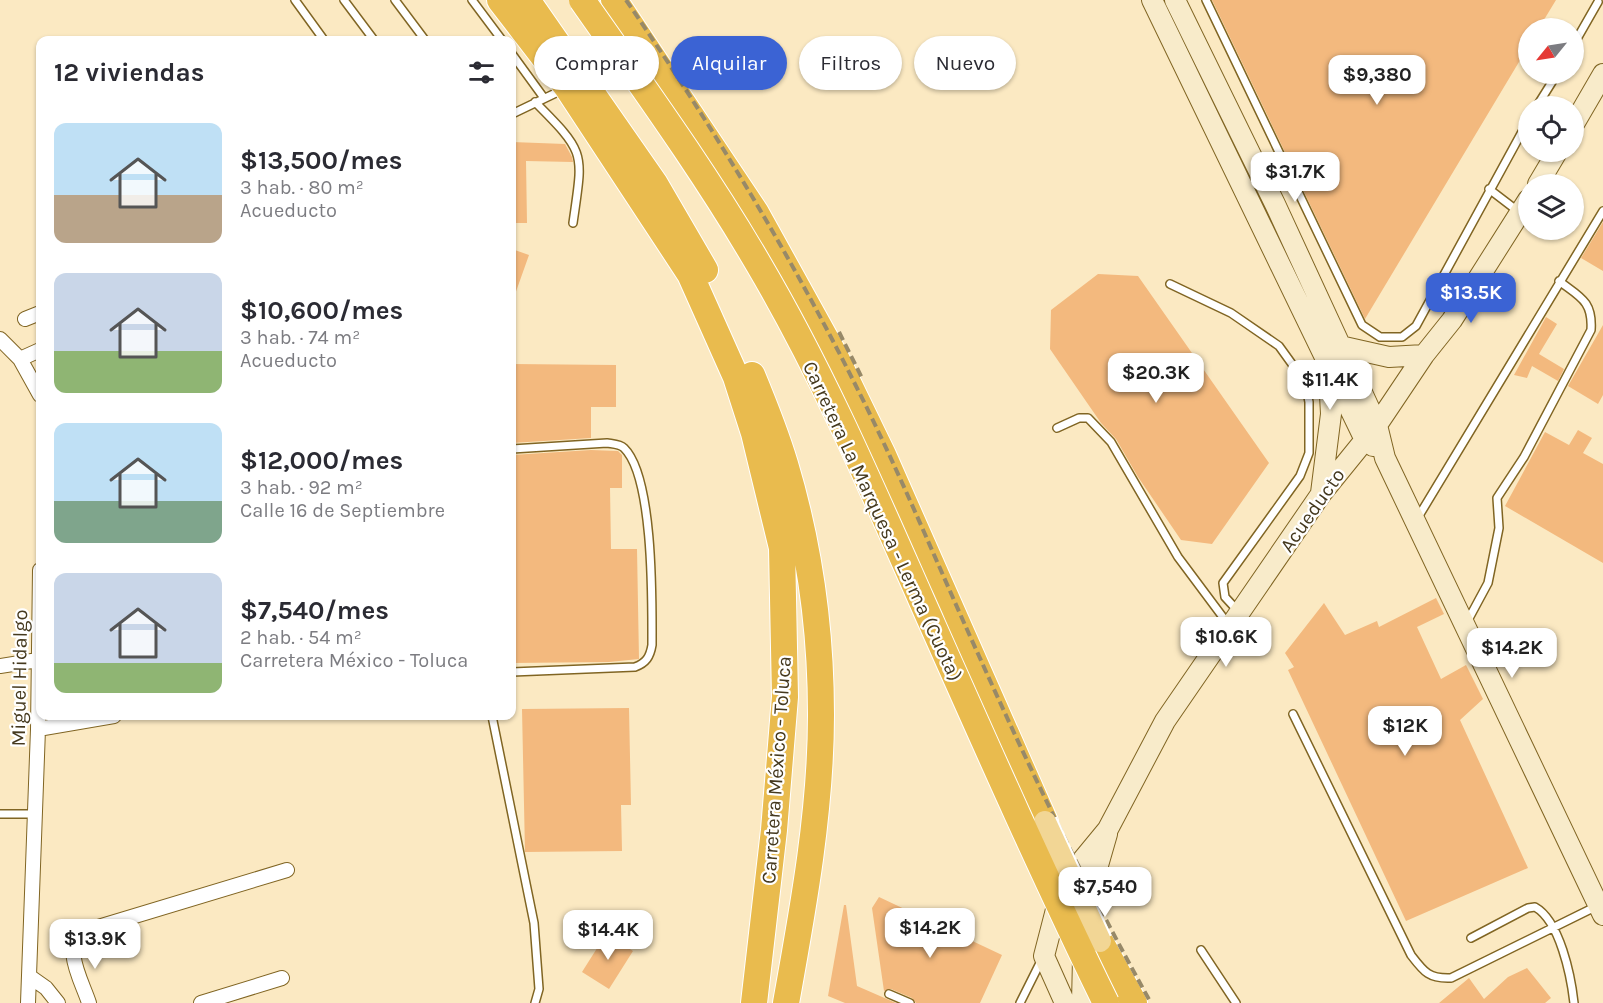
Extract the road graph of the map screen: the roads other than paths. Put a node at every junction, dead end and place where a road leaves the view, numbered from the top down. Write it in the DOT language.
graph roads {
  1 [pos="295,0"];
  2 [pos="344,0"];
  3 [pos="395,0"];
  4 [pos="472,0"];
  5 [pos="500,0"];
  6 [pos="528,0"];
  7 [pos="582,0"];
  8 [pos="614,0"];
  9 [pos="1152,0"];
  10 [pos="1175,0"];
  11 [pos="1206,0"];
  12 [pos="1598,2"];
  13 [pos="1584,27"];
  14 [pos="321,36"];
  15 [pos="371,36"];
  16 [pos="422,36"];
  17 [pos="499,36"];
  18 [pos="534,44"];
  19 [pos="516,60"];
  20 [pos="1603,74"];
  21 [pos="561,90"];
  22 [pos="569,90"];
  23 [pos="544,98"];
  24 [pos="535,102"];
  25 [pos="1584,107"];
  26 [pos="516,112"];
  27 [pos="1518,138"];
  28 [pos="1489,189"];
  29 [pos="1518,204"];
  30 [pos="1603,211"];
  31 [pos="1518,218"];
  32 [pos="573,223"];
  33 [pos="1559,281"];
  34 [pos="1170,284"];
  35 [pos="36,315"];
  36 [pos="25,319"];
  37 [pos="0,339"];
  38 [pos="1340,346"];
  39 [pos="36,352"];
  40 [pos="1424,355"];
  41 [pos="20,359"];
  42 [pos="1328,368"];
  43 [pos="36,388"];
  44 [pos="1057,428"];
  45 [pos="1371,431"];
  46 [pos="516,449"];
  47 [pos="1321,494"];
  48 [pos="1415,522"];
  49 [pos="1236,621"];
  50 [pos="1465,624"];
  51 [pos="36,660"];
  52 [pos="0,666"];
  53 [pos="516,672"];
  54 [pos="1293,714"];
  55 [pos="38,720"];
  56 [pos="91,720"];
  57 [pos="493,720"];
  58 [pos="38,729"];
  59 [pos="0,814"];
  60 [pos="35,814"];
  61 [pos="1045,822"];
  62 [pos="1108,829"];
  63 [pos="287,870"];
  64 [pos="1601,910"];
  65 [pos="1552,926"];
  66 [pos="1471,938"];
  67 [pos="1100,941"];
  68 [pos="1201,950"];
  69 [pos="1044,956"];
  70 [pos="29,976"];
  71 [pos="282,978"];
  72 [pos="890,994"];
  73 [pos="28,1003"];
  74 [pos="58,1003"];
  75 [pos="89,1003"];
  76 [pos="201,1003"];
  77 [pos="536,1003"];
  78 [pos="754,1003"];
  79 [pos="786,1003"];
  80 [pos="910,1003"];
  81 [pos="1020,1003"];
  82 [pos="1065,1003"];
  83 [pos="1082,1003"];
  84 [pos="1106,1003"];
  85 [pos="1134,1003"];
  86 [pos="1236,1003"];
  87 [pos="1574,1003"];
  1 -- 14 [label="lane"];
  2 -- 15 [label="lane"];
  3 -- 16 [label="lane"];
  4 -- 17 [label="lane"];
  5 -- 18 [label="highway, Carretera México - Toluca"];
  6 -- 79 [label="highway"];
  7 -- 84 [label="highway, Carretera La Marquesa - Lerma (Cuota), bridge"];
  8 -- 61 [label="highway"];
  9 -- 42 [label="main road"];
  10 -- 38 [label="main road"];
  11 -- 28 [label="lane"];
  12 -- 13 [label="lane"];
  19 -- 23 [label="lane"];
  20 -- 25 [label="main road"];
  21 -- 23 [label="lane"];
  22 -- 78 [label="highway, Carretera México - Toluca"];
  23 -- 24 [label="lane"];
  24 -- 26 [label="lane"];
  24 -- 32 [label="lane"];
  27 -- 28 [label="lane"];
  28 -- 29 [label="lane"];
  30 -- 33 [label="lane"];
  31 -- 40 [label="main road, Acueducto"];
  33 -- 48 [label="lane"];
  33 -- 50 [label="lane"];
  34 -- 49 [label="lane"];
  35 -- 36 [label="street"];
  37 -- 41 [label="street"];
  38 -- 40 [label="main road"];
  38 -- 45 [label="main road"];
  39 -- 41 [label="street"];
  40 -- 45 [label="main road, Acueducto"];
  41 -- 43 [label="street"];
  42 -- 45 [label="main road"];
  42 -- 47 [label="main road"];
  44 -- 49 [label="lane"];
  45 -- 47 [label="main road, Acueducto"];
  45 -- 48 [label="main road"];
  46 -- 53 [label="lane"];
  47 -- 49 [label="main road, Acueducto"];
  48 -- 50 [label="main road"];
  49 -- 62 [label="main road, Acueducto"];
  50 -- 64 [label="main road"];
  51 -- 52 [label="street"];
  54 -- 65 [label="lane"];
  55 -- 58 [label="street, Miguel Hidalgo"];
  56 -- 58 [label="street"];
  57 -- 77 [label="lane"];
  58 -- 60 [label="street, Miguel Hidalgo"];
  59 -- 60 [label="lane"];
  60 -- 70 [label="street, Miguel Hidalgo"];
  61 -- 67 [label="main road, bridge"];
  62 -- 69 [label="main road"];
  62 -- 83 [label="main road"];
  63 -- 75 [label="street"];
  64 -- 65 [label="lane"];
  65 -- 66 [label="lane"];
  65 -- 87 [label="lane"];
  67 -- 85 [label="highway"];
  68 -- 86 [label="lane"];
  69 -- 81 [label="lane"];
  69 -- 82 [label="main road"];
  70 -- 73 [label="street, Miguel Hidalgo"];
  70 -- 74 [label="street"];
  71 -- 76 [label="street"];
  72 -- 80 [label="lane"];
}
